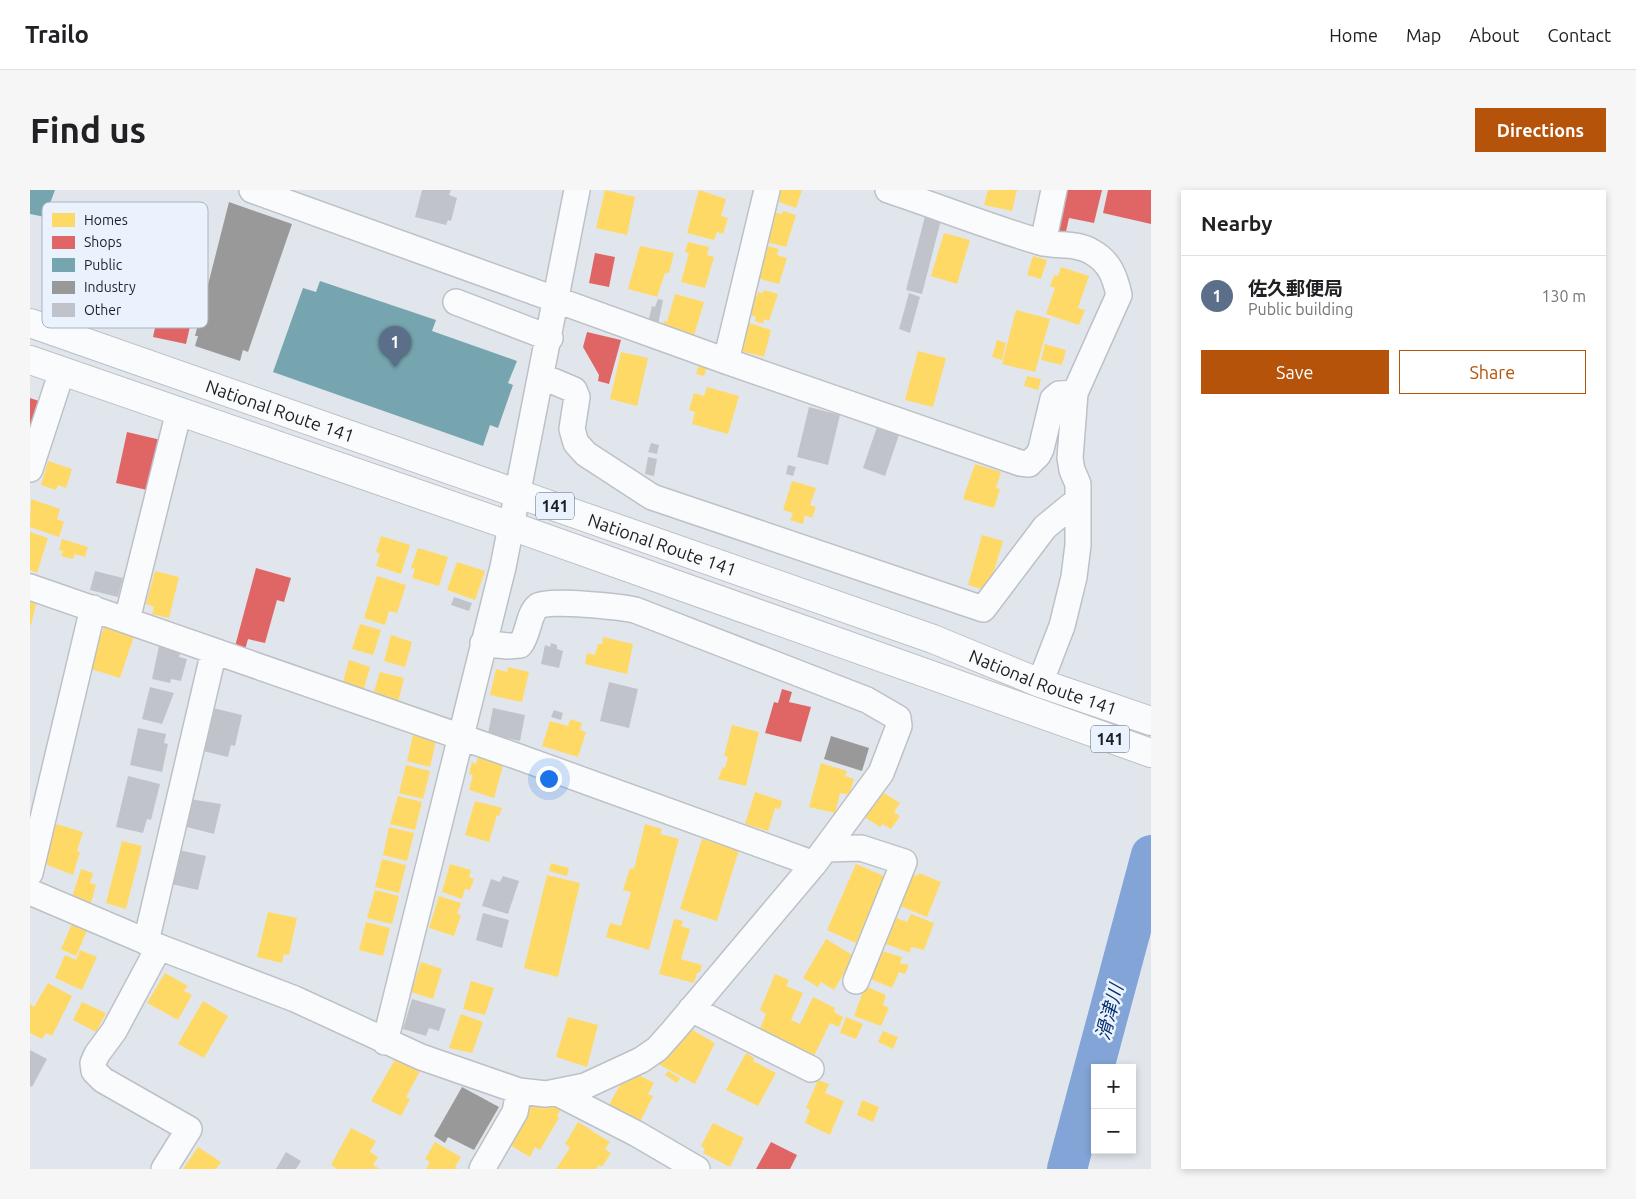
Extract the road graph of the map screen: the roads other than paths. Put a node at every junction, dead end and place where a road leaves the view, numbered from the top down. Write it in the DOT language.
graph roads {
  1 [pos="252,190"];
  2 [pos="577,190"];
  3 [pos="767,190"];
  4 [pos="888,190"];
  5 [pos="1054,190"];
  6 [pos="1043,243"];
  7 [pos="556,299"];
  8 [pos="456,302"];
  9 [pos="30,323"];
  10 [pos="42,327"];
  11 [pos="44,328"];
  12 [pos="550,338"];
  13 [pos="30,360"];
  14 [pos="726,361"];
  15 [pos="62,371"];
  16 [pos="541,376"];
  17 [pos="1075,393"];
  18 [pos="179,411"];
  19 [pos="30,470"];
  20 [pos="518,493"];
  21 [pos="1078,500"];
  22 [pos="511,526"];
  23 [pos="30,588"];
  24 [pos="93,608"];
  25 [pos="127,620"];
  26 [pos="483,643"];
  27 [pos="214,651"];
  28 [pos="1040,683"];
  29 [pos="1151,721"];
  30 [pos="462,737"];
  31 [pos="1151,753"];
  32 [pos="820,857"];
  33 [pos="30,872"];
  34 [pos="30,892"];
  35 [pos="153,945"];
  36 [pos="856,982"];
  37 [pos="691,1009"];
  38 [pos="385,1042"];
  39 [pos="811,1069"];
  40 [pos="519,1091"];
  41 [pos="556,1093"];
  42 [pos="164,1169"];
  43 [pos="482,1169"];
  44 [pos="697,1169"];
  1 -- 7 [label="street"];
  2 -- 7 [label="street"];
  3 -- 14 [label="street"];
  4 -- 6 [label="street"];
  5 -- 6 [label="street"];
  6 -- 17 [label="street"];
  7 -- 12 [label="street"];
  7 -- 14 [label="street"];
  8 -- 12 [label="street"];
  9 -- 10 [label="highway, National Route 141 / 141"];
  11 -- 20 [label="highway, National Route 141 / 141"];
  12 -- 16 [label="street"];
  13 -- 15 [label="highway, National Route 141 / 141"];
  14 -- 17 [label="street"];
  15 -- 18 [label="highway, National Route 141 / 141"];
  15 -- 19 [label="street"];
  16 -- 20 [label="street"];
  16 -- 21 [label="street"];
  17 -- 21 [label="street"];
  18 -- 22 [label="highway, National Route 141 / 141"];
  18 -- 25 [label="street"];
  20 -- 22 [label="street"];
  20 -- 28 [label="highway, National Route 141 / 141"];
  21 -- 28 [label="street"];
  22 -- 26 [label="street"];
  22 -- 31 [label="highway, National Route 141 / 141"];
  23 -- 24 [label="street"];
  24 -- 25 [label="street"];
  24 -- 33 [label="street"];
  25 -- 27 [label="street"];
  26 -- 30 [label="street"];
  26 -- 32 [label="street"];
  27 -- 30 [label="street"];
  27 -- 35 [label="street"];
  28 -- 29 [label="highway, National Route 141 / 141"];
  30 -- 32 [label="street"];
  30 -- 38 [label="street"];
  32 -- 36 [label="street"];
  32 -- 37 [label="street"];
  34 -- 35 [label="street"];
  35 -- 38 [label="street"];
  35 -- 42 [label="street"];
  37 -- 39 [label="street"];
  37 -- 41 [label="street"];
  38 -- 40 [label="street"];
  40 -- 41 [label="street"];
  40 -- 43 [label="street"];
  41 -- 44 [label="street"];
}
